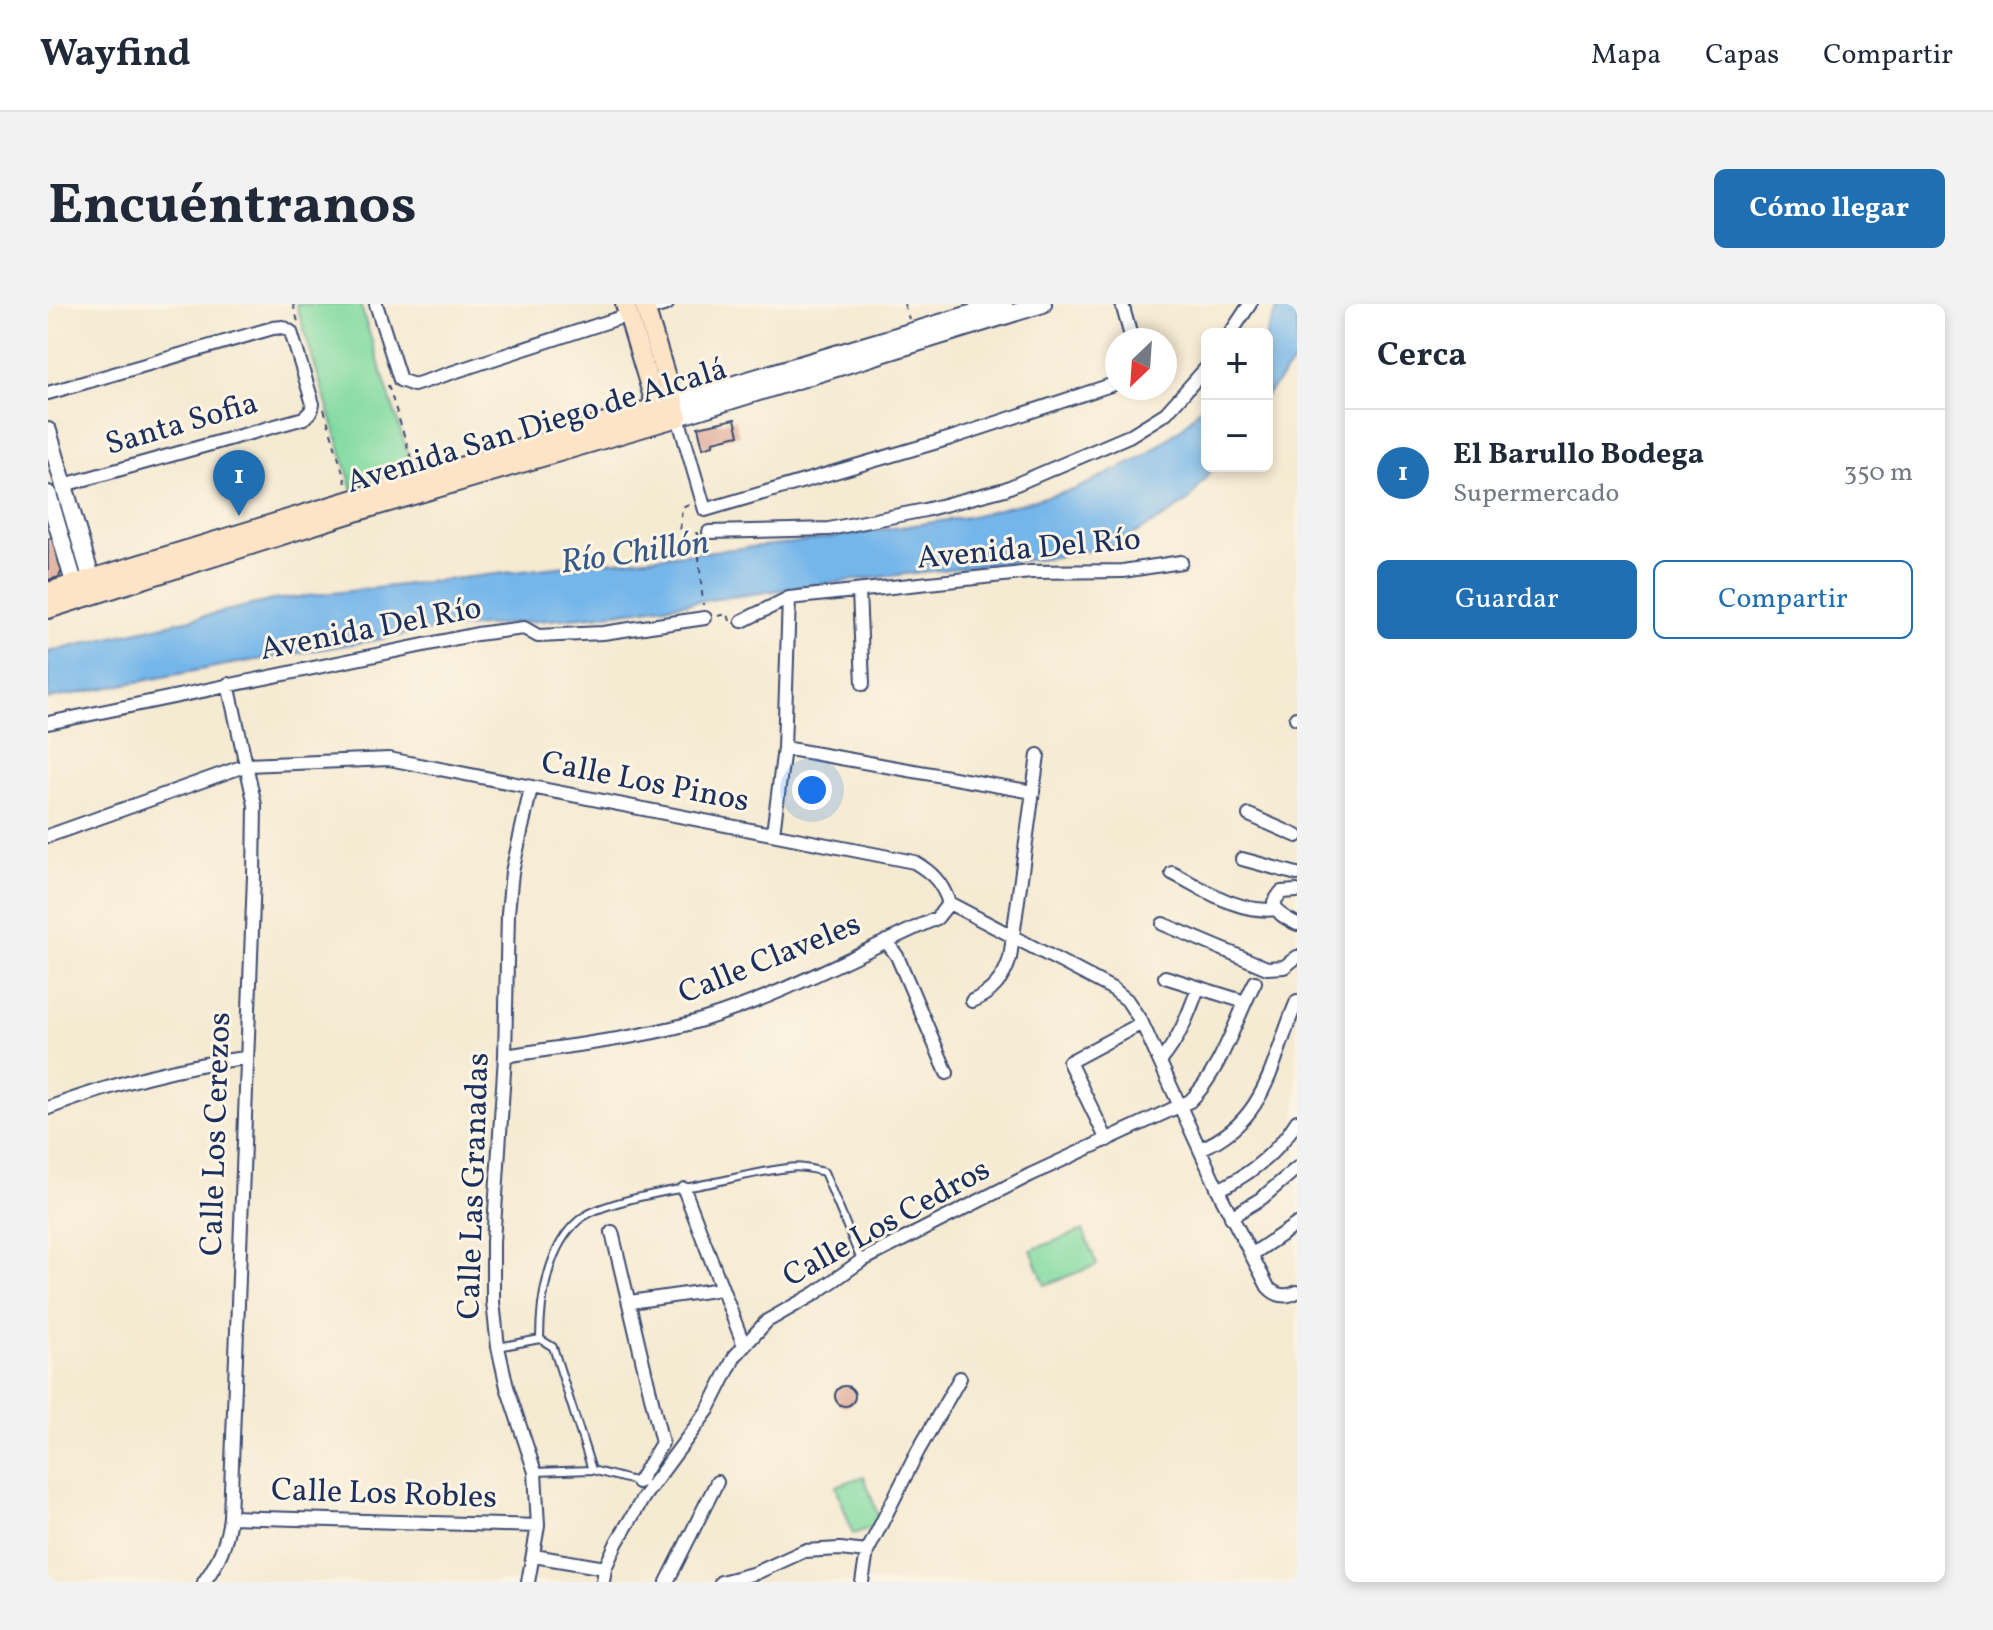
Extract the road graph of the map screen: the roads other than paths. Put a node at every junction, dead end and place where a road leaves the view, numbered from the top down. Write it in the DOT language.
graph roads {
  1 [pos="376,304"];
  2 [pos="667,304"];
  3 [pos="1004,304"];
  4 [pos="1122,304"];
  5 [pos="1250,304"];
  6 [pos="1032,306"];
  7 [pos="636,308"];
  8 [pos="1129,328"];
  9 [pos="1234,328"];
  10 [pos="1201,374"];
  11 [pos="1105,387"];
  12 [pos="48,393"];
  13 [pos="667,412"];
  14 [pos="48,431"];
  15 [pos="569,441"];
  16 [pos="64,485"];
  17 [pos="48,494"];
  18 [pos="384,497"];
  19 [pos="701,534"];
  20 [pos="1181,562"];
  21 [pos="86,590"];
  22 [pos="859,591"];
  23 [pos="48,592"];
  24 [pos="789,598"];
  25 [pos="48,609"];
  26 [pos="704,615"];
  27 [pos="742,621"];
  28 [pos="228,684"];
  29 [pos="863,684"];
  30 [pos="48,723"];
  31 [pos="784,748"];
  32 [pos="1038,755"];
  33 [pos="247,765"];
  34 [pos="531,788"];
  35 [pos="1033,792"];
  36 [pos="1249,815"];
  37 [pos="773,833"];
  38 [pos="48,836"];
  39 [pos="1297,836"];
  40 [pos="1242,859"];
  41 [pos="1172,873"];
  42 [pos="1297,874"];
  43 [pos="1297,891"];
  44 [pos="949,903"];
  45 [pos="1276,909"];
  46 [pos="1163,924"];
  47 [pos="1297,924"];
  48 [pos="1013,938"];
  49 [pos="886,941"];
  50 [pos="1297,957"];
  51 [pos="1165,977"];
  52 [pos="1255,982"];
  53 [pos="1198,988"];
  54 [pos="972,1001"];
  55 [pos="1297,1001"];
  56 [pos="1245,1002"];
  57 [pos="1142,1023"];
  58 [pos="505,1056"];
  59 [pos="245,1058"];
  60 [pos="1160,1062"];
  61 [pos="947,1073"];
  62 [pos="1181,1107"];
  63 [pos="48,1108"];
  64 [pos="1297,1121"];
  65 [pos="1107,1140"];
  66 [pos="1200,1149"];
  67 [pos="1297,1168"];
  68 [pos="684,1189"];
  69 [pos="1218,1190"];
  70 [pos="1231,1217"];
  71 [pos="1297,1224"];
  72 [pos="612,1232"];
  73 [pos="1251,1255"];
  74 [pos="861,1261"];
  75 [pos="721,1289"];
  76 [pos="1297,1292"];
  77 [pos="630,1302"];
  78 [pos="540,1339"];
  79 [pos="743,1343"];
  80 [pos="498,1347"];
  81 [pos="960,1378"];
  82 [pos="592,1470"];
  83 [pos="535,1472"];
  84 [pos="638,1482"];
  85 [pos="717,1482"];
  86 [pos="653,1486"];
  87 [pos="230,1517"];
  88 [pos="538,1526"];
  89 [pos="867,1552"];
  90 [pos="534,1556"];
  91 [pos="605,1568"];
  92 [pos="204,1582"];
  93 [pos="528,1582"];
  94 [pos="603,1582"];
  95 [pos="667,1582"];
  96 [pos="721,1582"];
  97 [pos="862,1582"];
  1 -- 7 [label="street"];
  2 -- 7 [label="street"];
  3 -- 13 [label="street, Avenida San Diego de Alcalá"];
  4 -- 8 [label="street"];
  5 -- 9 [label="street"];
  6 -- 13 [label="street, Avenida San Diego de Alcalá"];
  7 -- 13 [label="main road"];
  10 -- 19 [label="street"];
  11 -- 13 [label="street"];
  12 -- 16 [label="street, Santa Sofia"];
  13 -- 15 [label="main road, Avenida San Diego de Alcalá"];
  14 -- 16 [label="street"];
  15 -- 18 [label="main road, Avenida San Diego de Alcalá"];
  15 -- 18 [label="main road, Avenida San Diego de Alcalá"];
  16 -- 21 [label="street"];
  17 -- 21 [label="street"];
  18 -- 21 [label="main road, Avenida San Diego de Alcalá"];
  20 -- 22 [label="street, Avenida Del Río"];
  21 -- 23 [label="main road, Avenida San Diego de Alcalá"];
  21 -- 25 [label="main road, Avenida San Diego de Alcalá"];
  22 -- 24 [label="street, Avenida Del Río"];
  22 -- 29 [label="street"];
  24 -- 27 [label="street, Avenida Del Río"];
  24 -- 31 [label="street"];
  26 -- 28 [label="street, Avenida Del Río"];
  28 -- 30 [label="street, Avenida Del Río"];
  28 -- 33 [label="street, Calle Los Cerezos"];
  31 -- 35 [label="street"];
  31 -- 37 [label="street"];
  32 -- 35 [label="street"];
  33 -- 34 [label="street, Calle Los Pinos"];
  33 -- 38 [label="street, Calle Los Pinos"];
  33 -- 59 [label="street, Calle Los Cerezos"];
  34 -- 37 [label="street, Calle Los Pinos"];
  34 -- 58 [label="street, Calle Las Granadas"];
  35 -- 48 [label="street"];
  36 -- 39 [label="street"];
  37 -- 44 [label="street, Calle Los Pinos"];
  40 -- 42 [label="street"];
  41 -- 45 [label="street"];
  43 -- 45 [label="street"];
  44 -- 48 [label="street, Calle Los Pinos"];
  44 -- 49 [label="street, Calle Claveles"];
  45 -- 47 [label="street"];
  46 -- 50 [label="street"];
  48 -- 54 [label="street"];
  48 -- 57 [label="street, Calle Los Pinos"];
  49 -- 58 [label="street, Calle Claveles"];
  49 -- 61 [label="street"];
  51 -- 53 [label="street"];
  52 -- 56 [label="street, Calle Los Cedros"];
  53 -- 56 [label="street"];
  53 -- 60 [label="street"];
  55 -- 66 [label="street"];
  56 -- 62 [label="street, Calle Los Cedros"];
  57 -- 60 [label="street, Calle Los Pinos"];
  57 -- 65 [label="street"];
  58 -- 80 [label="street, Calle Las Granadas"];
  59 -- 63 [label="street"];
  59 -- 87 [label="street, Calle Los Cerezos"];
  60 -- 62 [label="street, Calle Los Pinos"];
  62 -- 65 [label="street, Calle Los Cedros"];
  62 -- 66 [label="street, Calle Los Pinos"];
  64 -- 69 [label="street"];
  65 -- 74 [label="street, Calle Los Cedros"];
  66 -- 69 [label="street, Calle Los Pinos"];
  67 -- 70 [label="street"];
  68 -- 74 [label="lane"];
  68 -- 75 [label="street"];
  68 -- 78 [label="lane"];
  69 -- 70 [label="street, Calle Los Pinos"];
  70 -- 73 [label="street, Calle Los Pinos"];
  71 -- 73 [label="street"];
  72 -- 77 [label="street"];
  73 -- 76 [label="street, Calle Los Pinos"];
  74 -- 79 [label="street, Calle Los Cedros"];
  75 -- 77 [label="street"];
  75 -- 79 [label="street"];
  77 -- 84 [label="street"];
  78 -- 80 [label="lane"];
  78 -- 82 [label="lane"];
  79 -- 86 [label="street, Calle Los Cedros"];
  80 -- 83 [label="street, Calle Las Granadas"];
  81 -- 89 [label="street"];
  82 -- 83 [label="lane"];
  82 -- 84 [label="lane"];
  83 -- 88 [label="street, Calle Las Granadas"];
  84 -- 86 [label="lane"];
  85 -- 95 [label="street"];
  86 -- 91 [label="street, Calle Los Cedros"];
  87 -- 88 [label="street, Calle Los Robles"];
  87 -- 92 [label="street, Calle Los Cerezos"];
  88 -- 90 [label="street, Calle Las Granadas"];
  89 -- 96 [label="street"];
  89 -- 97 [label="street"];
  90 -- 91 [label="street"];
  90 -- 93 [label="street, Calle Las Granadas"];
  91 -- 94 [label="street, Calle Los Cedros"];
}
